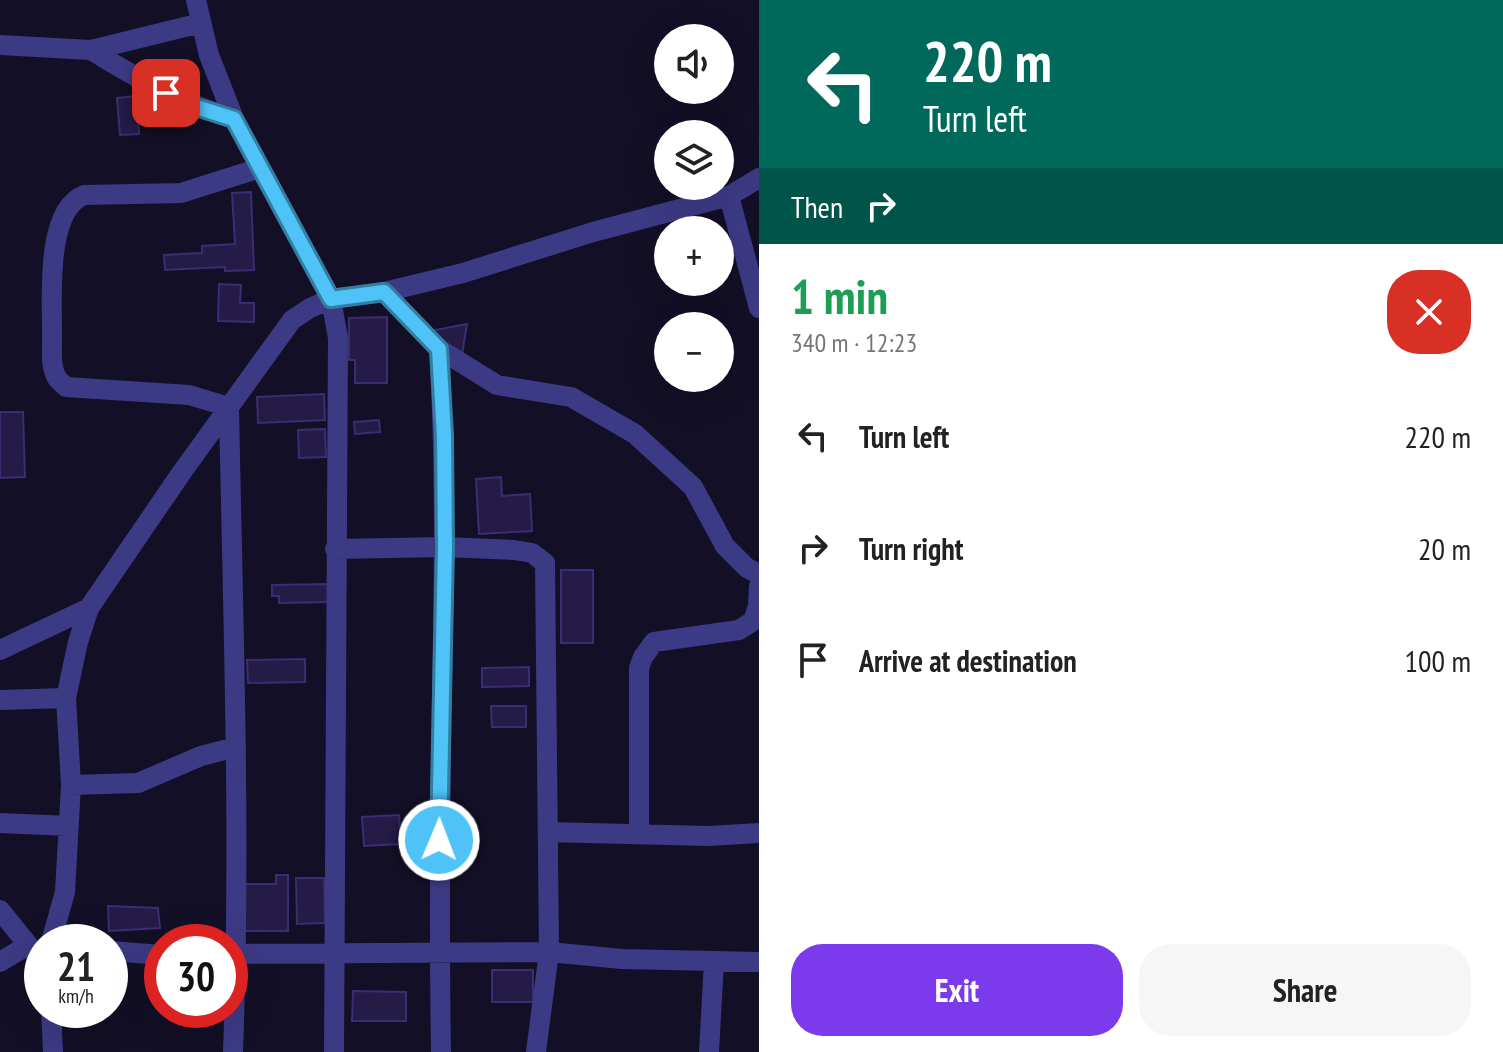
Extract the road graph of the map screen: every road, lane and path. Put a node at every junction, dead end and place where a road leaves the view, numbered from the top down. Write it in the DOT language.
graph roads {
  1 [pos="196,0"];
  2 [pos="201,23"];
  3 [pos="0,45"];
  4 [pos="91,50"];
  5 [pos="234,119"];
  6 [pos="260,168"];
  7 [pos="759,178"];
  8 [pos="734,193"];
  9 [pos="714,200"];
  10 [pos="730,200"];
  11 [pos="384,292"];
  12 [pos="331,299"];
  13 [pos="759,308"];
  14 [pos="439,349"];
  15 [pos="229,407"];
  16 [pos="445,547"];
  17 [pos="335,549"];
  18 [pos="759,574"];
  19 [pos="759,586"];
  20 [pos="89,608"];
  21 [pos="0,650"];
  22 [pos="66,698"];
  23 [pos="0,700"];
  24 [pos="236,747"];
  25 [pos="71,785"];
  26 [pos="0,823"];
  27 [pos="69,826"];
  28 [pos="548,832"];
  29 [pos="759,833"];
  30 [pos="639,834"];
  31 [pos="0,910"];
  32 [pos="56,924"];
  33 [pos="233,924"];
  34 [pos="24,940"];
  35 [pos="24,947"];
  36 [pos="336,952"];
  37 [pos="439,952"];
  38 [pos="549,952"];
  39 [pos="248,954"];
  40 [pos="0,962"];
  41 [pos="714,962"];
  42 [pos="759,962"];
  43 [pos="52,1028"];
  44 [pos="233,1028"];
  45 [pos="53,1052"];
  46 [pos="233,1052"];
  47 [pos="334,1052"];
  48 [pos="441,1052"];
  49 [pos="536,1052"];
  50 [pos="709,1052"];
  1 -- 2 [label="street"];
  2 -- 4 [label="street"];
  2 -- 5 [label="street"];
  3 -- 4 [label="street"];
  4 -- 5 [label="street"];
  5 -- 6 [label="street"];
  6 -- 12 [label="street"];
  6 -- 15 [label="street"];
  7 -- 8 [label="street"];
  9 -- 11 [label="street"];
  10 -- 13 [label="street"];
  11 -- 12 [label="street"];
  11 -- 14 [label="street"];
  12 -- 15 [label="street"];
  12 -- 17 [label="street"];
  14 -- 16 [label="street"];
  14 -- 18 [label="street"];
  15 -- 20 [label="street"];
  15 -- 24 [label="street"];
  16 -- 17 [label="street"];
  16 -- 28 [label="street"];
  16 -- 37 [label="street"];
  17 -- 36 [label="street"];
  19 -- 30 [label="street"];
  20 -- 21 [label="street"];
  20 -- 22 [label="street"];
  22 -- 23 [label="street"];
  22 -- 25 [label="street"];
  24 -- 25 [label="street"];
  24 -- 33 [label="street"];
  25 -- 27 [label="street"];
  26 -- 27 [label="street"];
  27 -- 32 [label="street"];
  28 -- 30 [label="street"];
  28 -- 38 [label="street"];
  29 -- 30 [label="street"];
  31 -- 34 [label="street"];
  35 -- 40 [label="street"];
  36 -- 37 [label="street"];
  36 -- 39 [label="street"];
  36 -- 47 [label="street"];
  37 -- 38 [label="street"];
  37 -- 48 [label="street"];
  38 -- 41 [label="street"];
  38 -- 49 [label="street"];
  41 -- 42 [label="street"];
  41 -- 50 [label="street"];
  43 -- 45 [label="street"];
  44 -- 46 [label="street"];
}
